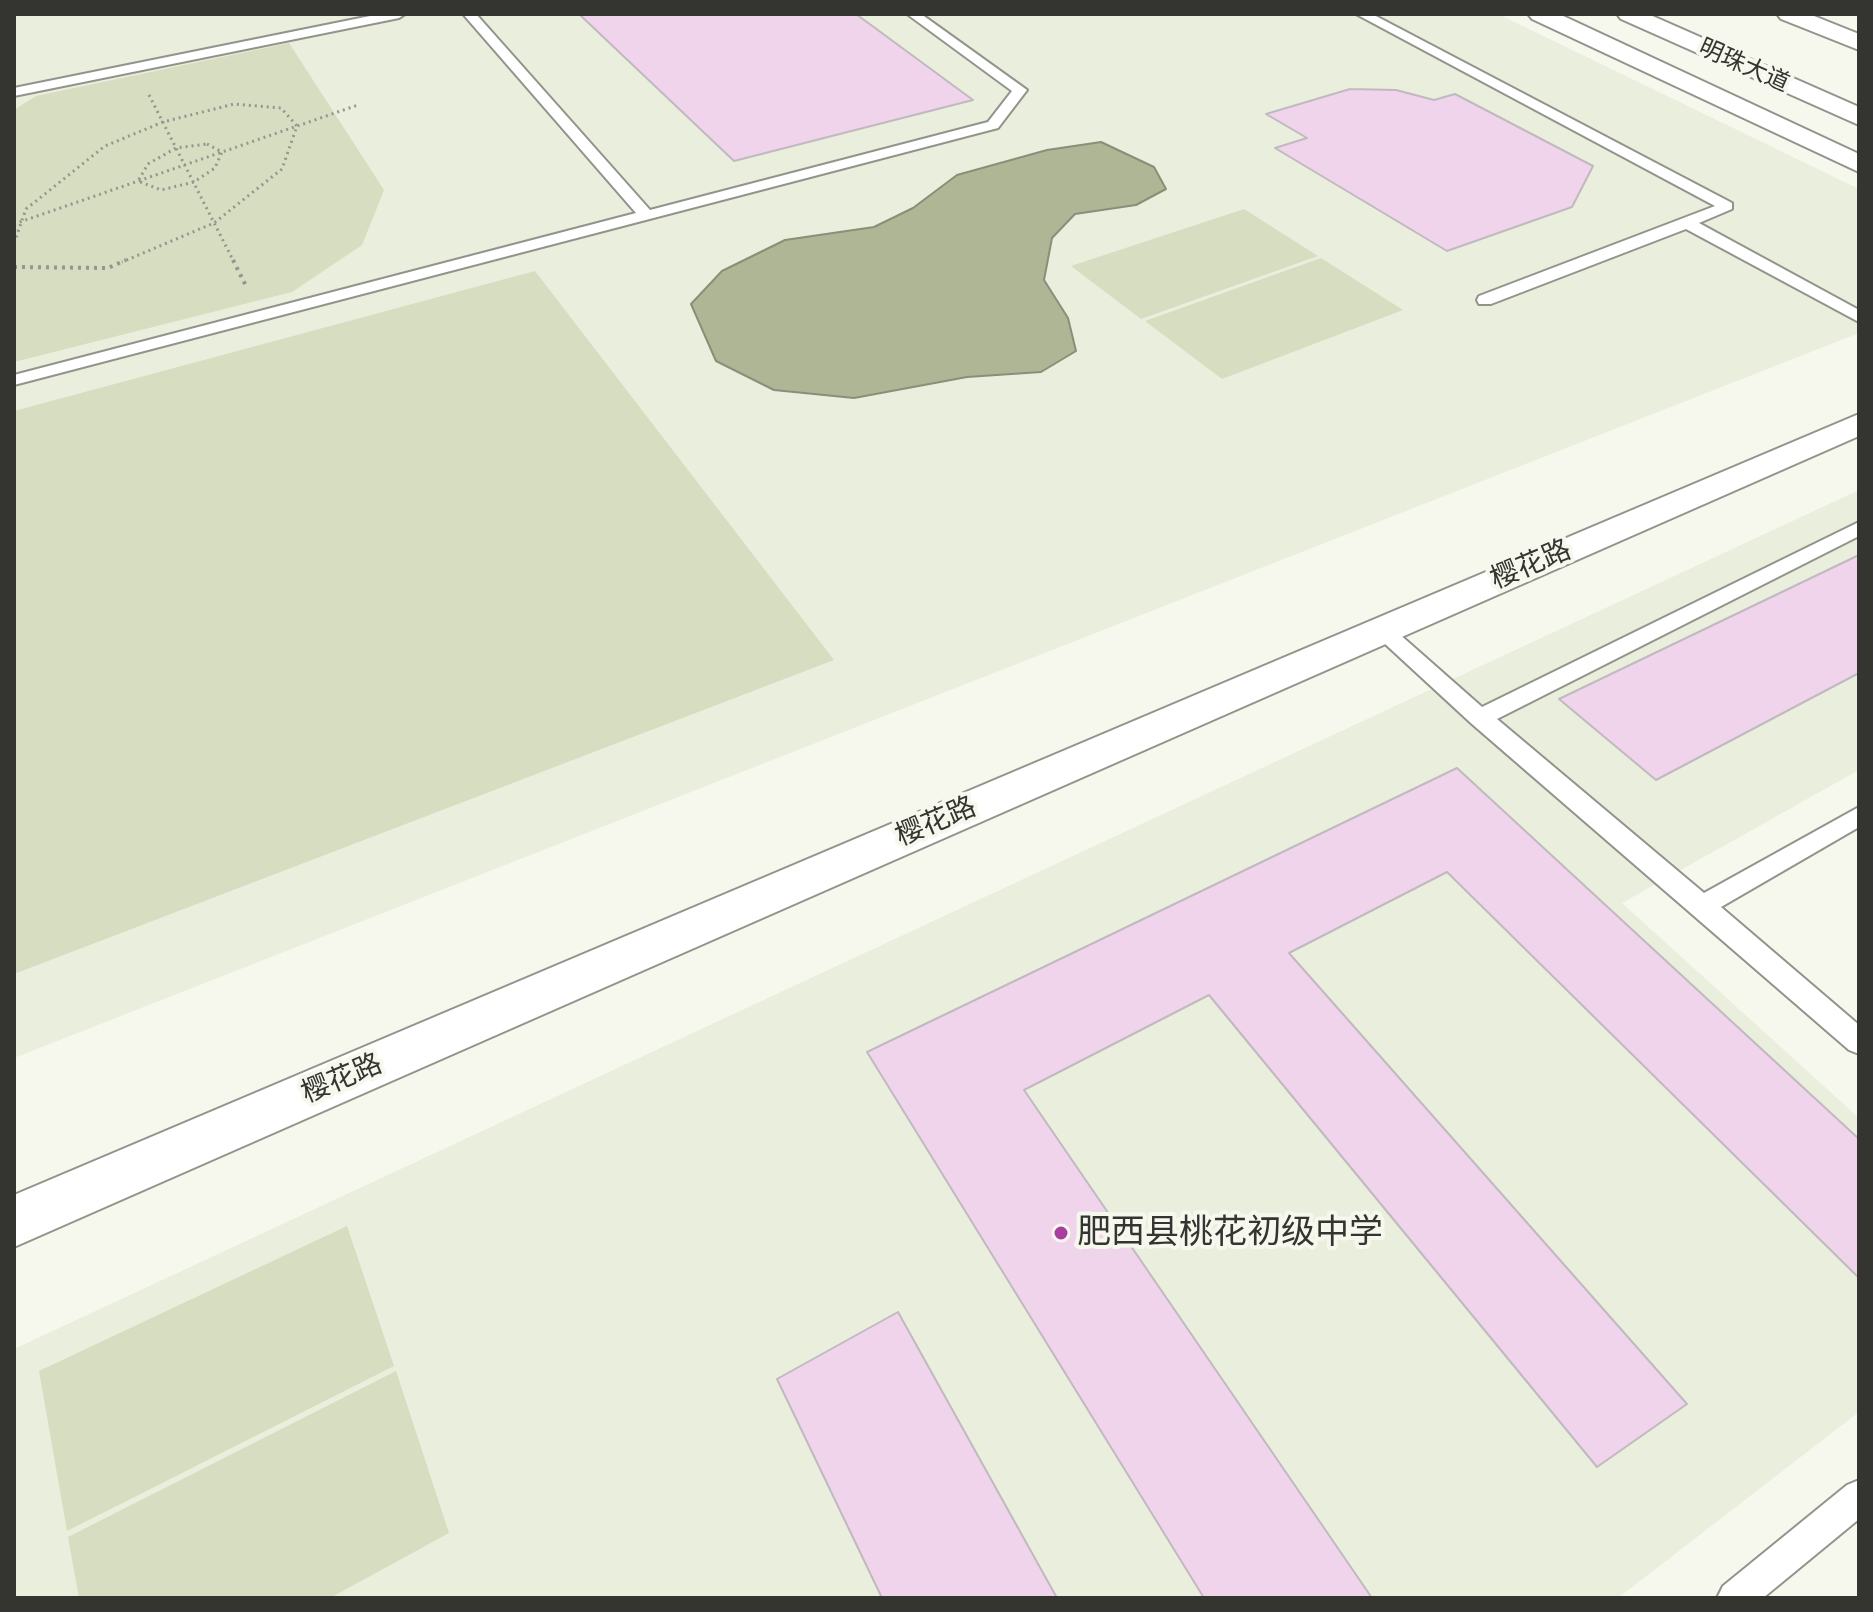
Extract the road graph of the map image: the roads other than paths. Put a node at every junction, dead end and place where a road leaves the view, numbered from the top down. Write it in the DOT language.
graph roads {
  1 [pos="399,14"];
  2 [pos="469,14"];
  3 [pos="913,14"];
  4 [pos="1362,14"];
  5 [pos="1540,14"];
  6 [pos="1628,14"];
  7 [pos="1789,14"];
  8 [pos="375,16"];
  9 [pos="1859,43"];
  10 [pos="14,92"];
  11 [pos="1707,93"];
  12 [pos="1819,99"];
  13 [pos="1859,106"];
  14 [pos="1859,117"];
  15 [pos="1859,164"];
  16 [pos="646,215"];
  17 [pos="1687,223"];
  18 [pos="1485,300"];
  19 [pos="1859,317"];
  20 [pos="14,380"];
  21 [pos="1859,424"];
  22 [pos="1859,528"];
  23 [pos="1381,630"];
  24 [pos="1480,718"];
  25 [pos="1859,816"];
  26 [pos="1702,906"];
  27 [pos="1859,1042"];
  28 [pos="14,1221"];
  29 [pos="1859,1497"];
  30 [pos="1735,1598"];
  1 -- 8 [label="lane"];
  2 -- 16 [label="lane"];
  3 -- 16 [label="lane"];
  4 -- 17 [label="lane"];
  5 -- 11 [label="street"];
  6 -- 11 [label="street"];
  6 -- 12 [label="street, 明珠大道"];
  7 -- 9 [label="street"];
  8 -- 10 [label="lane"];
  11 -- 15 [label="street"];
  12 -- 13 [label="street"];
  12 -- 14 [label="street, 明珠大道"];
  16 -- 20 [label="lane"];
  17 -- 18 [label="lane"];
  17 -- 19 [label="lane"];
  21 -- 23 [label="street, 樱花路"];
  22 -- 24 [label="lane"];
  23 -- 24 [label="lane"];
  23 -- 28 [label="street, 樱花路"];
  24 -- 26 [label="lane"];
  25 -- 26 [label="lane"];
  26 -- 27 [label="lane"];
  29 -- 30 [label="lane"];
}
